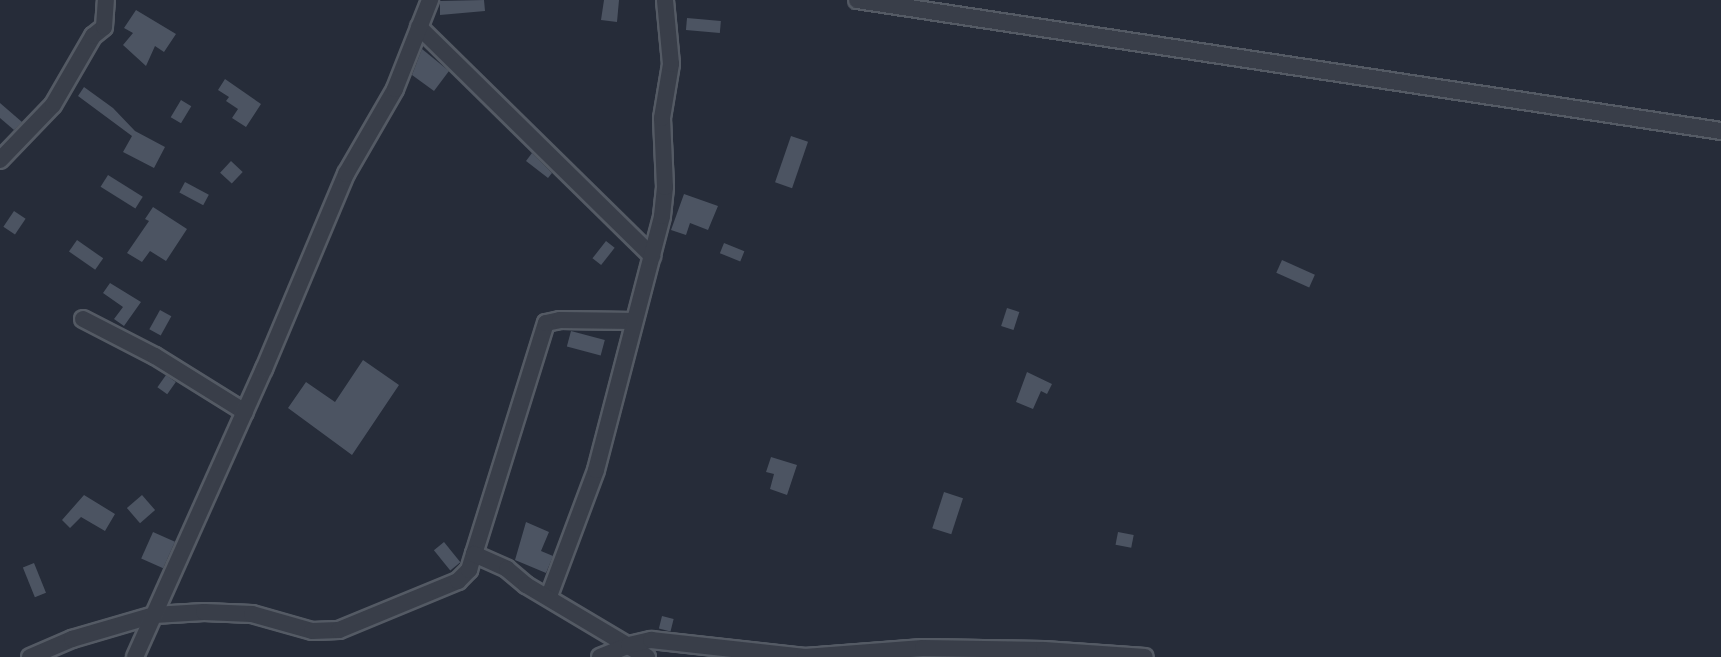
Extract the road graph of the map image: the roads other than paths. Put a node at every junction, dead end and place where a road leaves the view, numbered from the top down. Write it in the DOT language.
graph roads {
  1 [pos="106,0"];
  2 [pos="430,0"];
  3 [pos="665,0"];
  4 [pos="857,0"];
  5 [pos="419,27"];
  6 [pos="1721,131"];
  7 [pos="0,160"];
  8 [pos="652,256"];
  9 [pos="83,319"];
  10 [pos="634,321"];
  11 [pos="245,412"];
  12 [pos="474,554"];
  13 [pos="550,596"];
  14 [pos="154,615"];
  15 [pos="629,645"];
  16 [pos="1104,656"];
  17 [pos="30,657"];
  18 [pos="135,657"];
  19 [pos="600,657"];
  20 [pos="647,657"];
  21 [pos="1145,657"];
  1 -- 7 [label="street"];
  2 -- 5 [label="street"];
  3 -- 8 [label="street"];
  4 -- 6 [label="street"];
  5 -- 8 [label="street"];
  5 -- 11 [label="street"];
  8 -- 10 [label="street"];
  9 -- 11 [label="street"];
  10 -- 12 [label="street"];
  10 -- 13 [label="street"];
  11 -- 14 [label="street"];
  12 -- 13 [label="street"];
  12 -- 14 [label="street"];
  13 -- 15 [label="street"];
  14 -- 17 [label="street"];
  14 -- 18 [label="street"];
  15 -- 16 [label="street"];
  15 -- 19 [label="street"];
  15 -- 20 [label="street"];
  16 -- 21 [label="street"];
}
